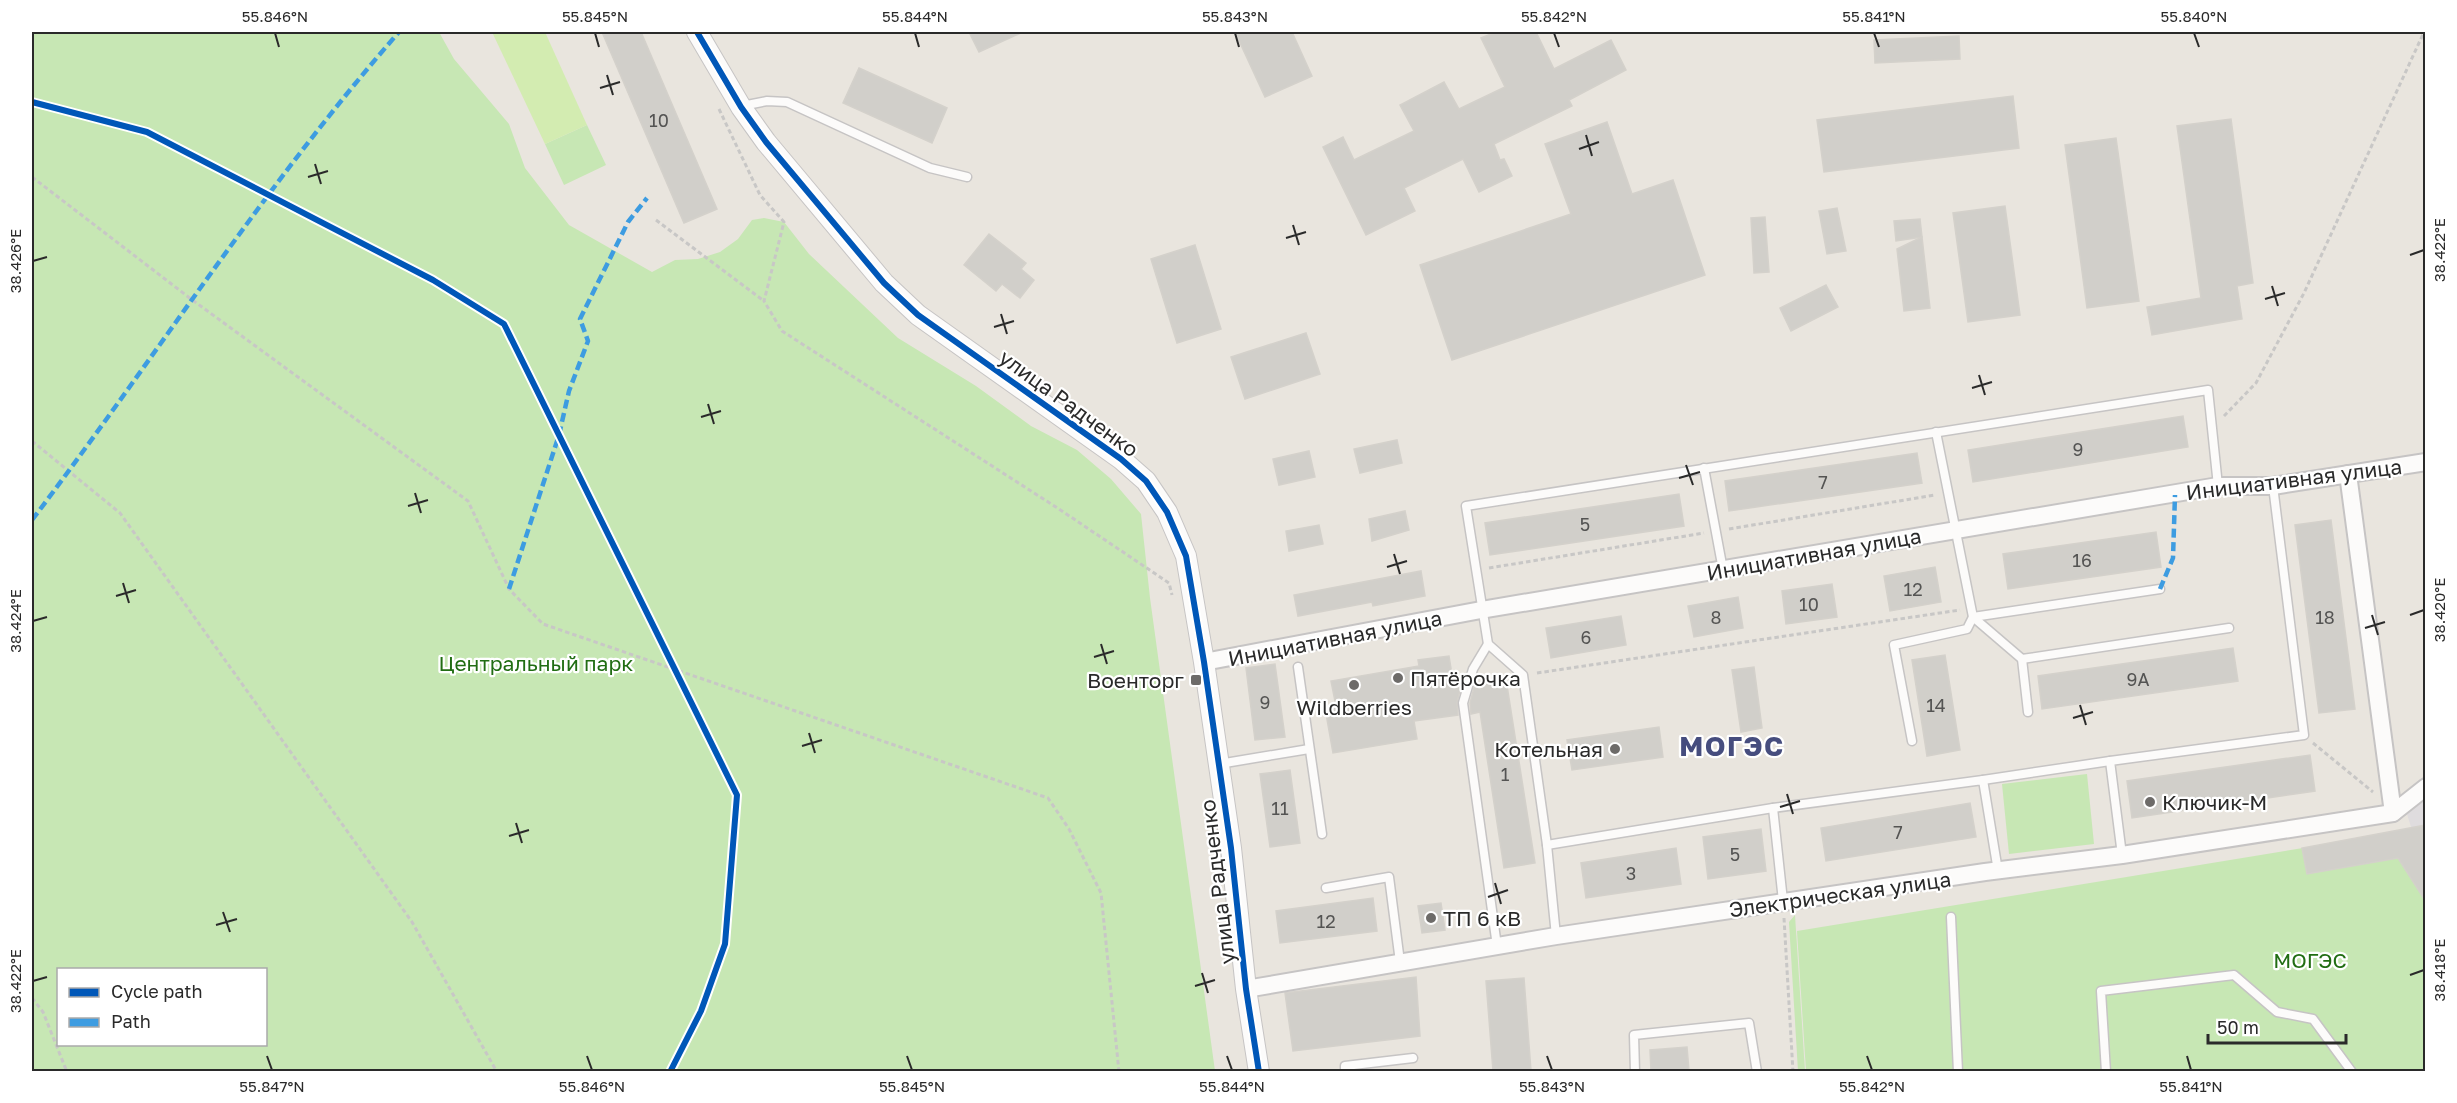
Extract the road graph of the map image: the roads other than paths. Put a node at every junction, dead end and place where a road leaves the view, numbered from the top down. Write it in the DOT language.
graph roads {
  1 [pos="697,32"];
  2 [pos="741,106"];
  3 [pos="966,177"];
  4 [pos="1936,432"];
  5 [pos="2426,462"];
  6 [pos="1704,468"];
  7 [pos="2348,474"];
  8 [pos="2218,486"];
  9 [pos="2273,486"];
  10 [pos="1956,529"];
  11 [pos="1723,570"];
  12 [pos="2160,589"];
  13 [pos="1481,610"];
  14 [pos="1972,613"];
  15 [pos="2229,628"];
  16 [pos="1488,644"];
  17 [pos="2022,659"];
  18 [pos="1204,662"];
  19 [pos="1298,667"];
  20 [pos="2028,712"];
  21 [pos="1912,741"];
  22 [pos="1309,749"];
  23 [pos="2110,761"];
  24 [pos="1219,764"];
  25 [pos="1983,780"];
  26 [pos="2426,787"];
  27 [pos="1773,808"];
  28 [pos="2393,813"];
  29 [pos="1322,834"];
  30 [pos="1547,845"];
  31 [pos="2122,855"];
  32 [pos="1998,871"];
  33 [pos="1326,888"];
  34 [pos="1784,901"];
  35 [pos="1951,917"];
  36 [pos="1556,936"];
  37 [pos="1497,946"];
  38 [pos="1400,963"];
  39 [pos="1246,989"];
  40 [pos="1413,1058"];
  41 [pos="1258,1071"];
  42 [pos="1346,1071"];
  43 [pos="1635,1071"];
  44 [pos="1757,1071"];
  45 [pos="1958,1071"];
  46 [pos="2106,1071"];
  47 [pos="2352,1071"];
  1 -- 2 [label="street, улица Радченко"];
  2 -- 3 [label="lane"];
  2 -- 18 [label="street, улица Радченко"];
  4 -- 6 [label="lane"];
  4 -- 8 [label="lane"];
  4 -- 10 [label="lane"];
  5 -- 7 [label="street, Инициативная улица"];
  6 -- 11 [label="lane"];
  6 -- 13 [label="lane"];
  7 -- 9 [label="street, Инициативная улица"];
  7 -- 28 [label="street"];
  8 -- 9 [label="street, Инициативная улица"];
  8 -- 10 [label="street, Инициативная улица"];
  9 -- 23 [label="lane"];
  10 -- 11 [label="street, Инициативная улица"];
  10 -- 14 [label="lane"];
  11 -- 13 [label="street, Инициативная улица"];
  12 -- 14 [label="lane"];
  13 -- 16 [label="lane"];
  13 -- 18 [label="street, Инициативная улица"];
  14 -- 17 [label="lane"];
  14 -- 21 [label="lane"];
  15 -- 17 [label="lane"];
  16 -- 30 [label="lane"];
  16 -- 37 [label="lane"];
  17 -- 20 [label="lane"];
  18 -- 24 [label="street, улица Радченко"];
  19 -- 22 [label="lane"];
  22 -- 24 [label="lane"];
  22 -- 29 [label="lane"];
  23 -- 25 [label="lane"];
  23 -- 31 [label="lane"];
  24 -- 39 [label="street, улица Радченко"];
  25 -- 27 [label="lane"];
  25 -- 32 [label="lane"];
  26 -- 28 [label="street, Электрическая улица"];
  27 -- 30 [label="lane"];
  27 -- 34 [label="lane"];
  28 -- 31 [label="street, Электрическая улица"];
  30 -- 36 [label="lane"];
  31 -- 32 [label="street, Электрическая улица"];
  32 -- 34 [label="street, Электрическая улица"];
  33 -- 38 [label="lane"];
  34 -- 36 [label="street, Электрическая улица"];
  35 -- 45 [label="lane"];
  36 -- 37 [label="street, Электрическая улица"];
  37 -- 38 [label="street, Электрическая улица"];
  38 -- 39 [label="street, Электрическая улица"];
  39 -- 41 [label="street, улица Радченко"];
  40 -- 42 [label="lane"];
  43 -- 44 [label="lane"];
  46 -- 47 [label="lane"];
}
